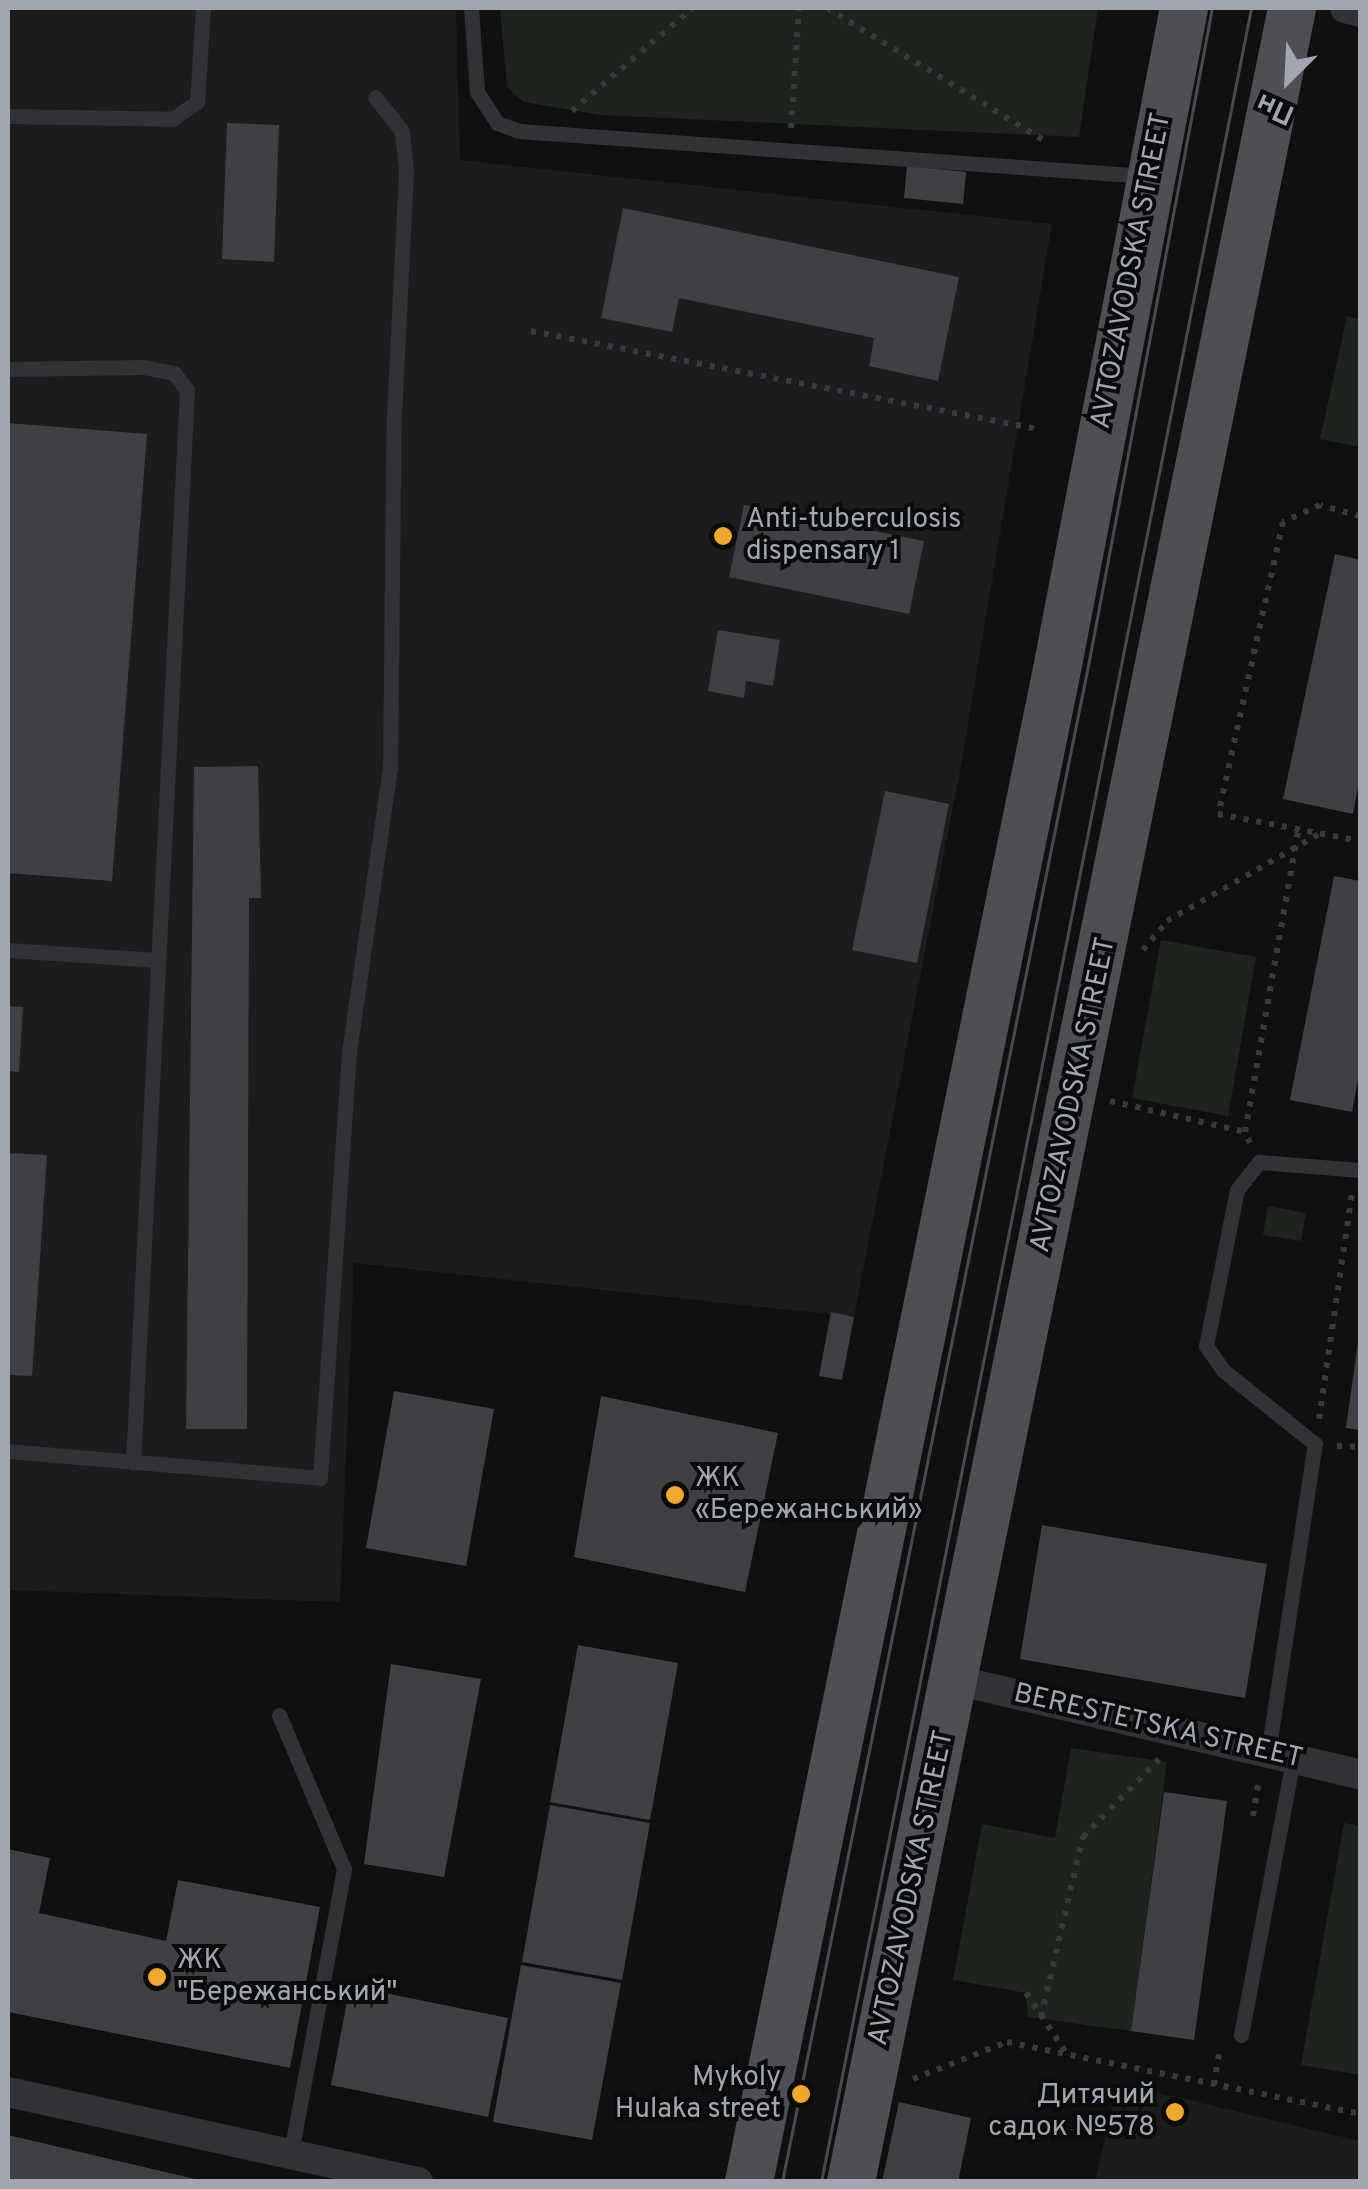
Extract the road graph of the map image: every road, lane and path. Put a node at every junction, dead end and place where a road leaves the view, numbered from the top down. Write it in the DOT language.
graph roads {
  1 [pos="203,8"];
  2 [pos="471,8"];
  3 [pos="692,8"];
  4 [pos="799,8"];
  5 [pos="827,8"];
  6 [pos="1184,8"];
  7 [pos="1292,8"];
  8 [pos="1345,8"];
  9 [pos="1360,12"];
  10 [pos="376,97"];
  11 [pos="8,116"];
  12 [pos="548,133"];
  13 [pos="790,149"];
  14 [pos="1088,168"];
  15 [pos="1150,177"];
  16 [pos="531,331"];
  17 [pos="8,369"];
  18 [pos="1036,429"];
  19 [pos="1360,516"];
  20 [pos="1298,830"];
  21 [pos="1320,834"];
  22 [pos="1360,841"];
  23 [pos="1296,848"];
  24 [pos="8,950"];
  25 [pos="158,960"];
  26 [pos="1134,963"];
  27 [pos="1090,1096"];
  28 [pos="1245,1132"];
  29 [pos="1259,1162"];
  30 [pos="1358,1170"];
  31 [pos="1315,1444"];
  32 [pos="1360,1448"];
  33 [pos="8,1451"];
  34 [pos="133,1463"];
  35 [pos="955,1680"];
  36 [pos="279,1716"];
  37 [pos="1184,1734"];
  38 [pos="1281,1756"];
  39 [pos="1360,1774"];
  40 [pos="1026,1993"];
  41 [pos="1041,2017"];
  42 [pos="1240,2035"];
  43 [pos="1067,2054"];
  44 [pos="898,2085"];
  45 [pos="8,2092"];
  46 [pos="1360,2114"];
  47 [pos="290,2157"];
  48 [pos="418,2182"];
  49 [pos="749,2182"];
  50 [pos="851,2182"];
  1 -- 11 [label="lane"];
  2 -- 12 [label="lane"];
  3 -- 12 [label="path"];
  4 -- 13 [label="path"];
  5 -- 14 [label="path"];
  6 -- 15 [label="main road, AVTOZAVODSKA STREET"];
  7 -- 35 [label="main road, AVTOZAVODSKA STREET"];
  8 -- 9 [label="street"];
  10 -- 34 [label="lane"];
  12 -- 13 [label="lane"];
  13 -- 14 [label="lane"];
  14 -- 15 [label="lane"];
  15 -- 49 [label="main road, AVTOZAVODSKA STREET"];
  16 -- 18 [label="path"];
  17 -- 25 [label="lane"];
  19 -- 20 [label="path"];
  20 -- 21 [label="path"];
  20 -- 23 [label="path"];
  21 -- 22 [label="path"];
  21 -- 23 [label="path"];
  23 -- 26 [label="path"];
  23 -- 28 [label="path"];
  24 -- 25 [label="lane"];
  25 -- 34 [label="lane"];
  27 -- 28 [label="path"];
  28 -- 29 [label="path"];
  29 -- 30 [label="lane"];
  29 -- 31 [label="lane"];
  30 -- 31 [label="path"];
  31 -- 32 [label="path"];
  31 -- 38 [label="lane"];
  33 -- 34 [label="lane"];
  35 -- 37 [label="street, BERESTETSKA STREET"];
  35 -- 50 [label="main road, AVTOZAVODSKA STREET"];
  36 -- 47 [label="lane"];
  37 -- 38 [label="street, BERESTETSKA STREET"];
  37 -- 41 [label="path"];
  38 -- 39 [label="street, BERESTETSKA STREET"];
  38 -- 42 [label="lane"];
  40 -- 41 [label="path"];
  41 -- 43 [label="path"];
  43 -- 44 [label="path"];
  43 -- 46 [label="path"];
  45 -- 47 [label="street"];
  47 -- 48 [label="street"];
}
